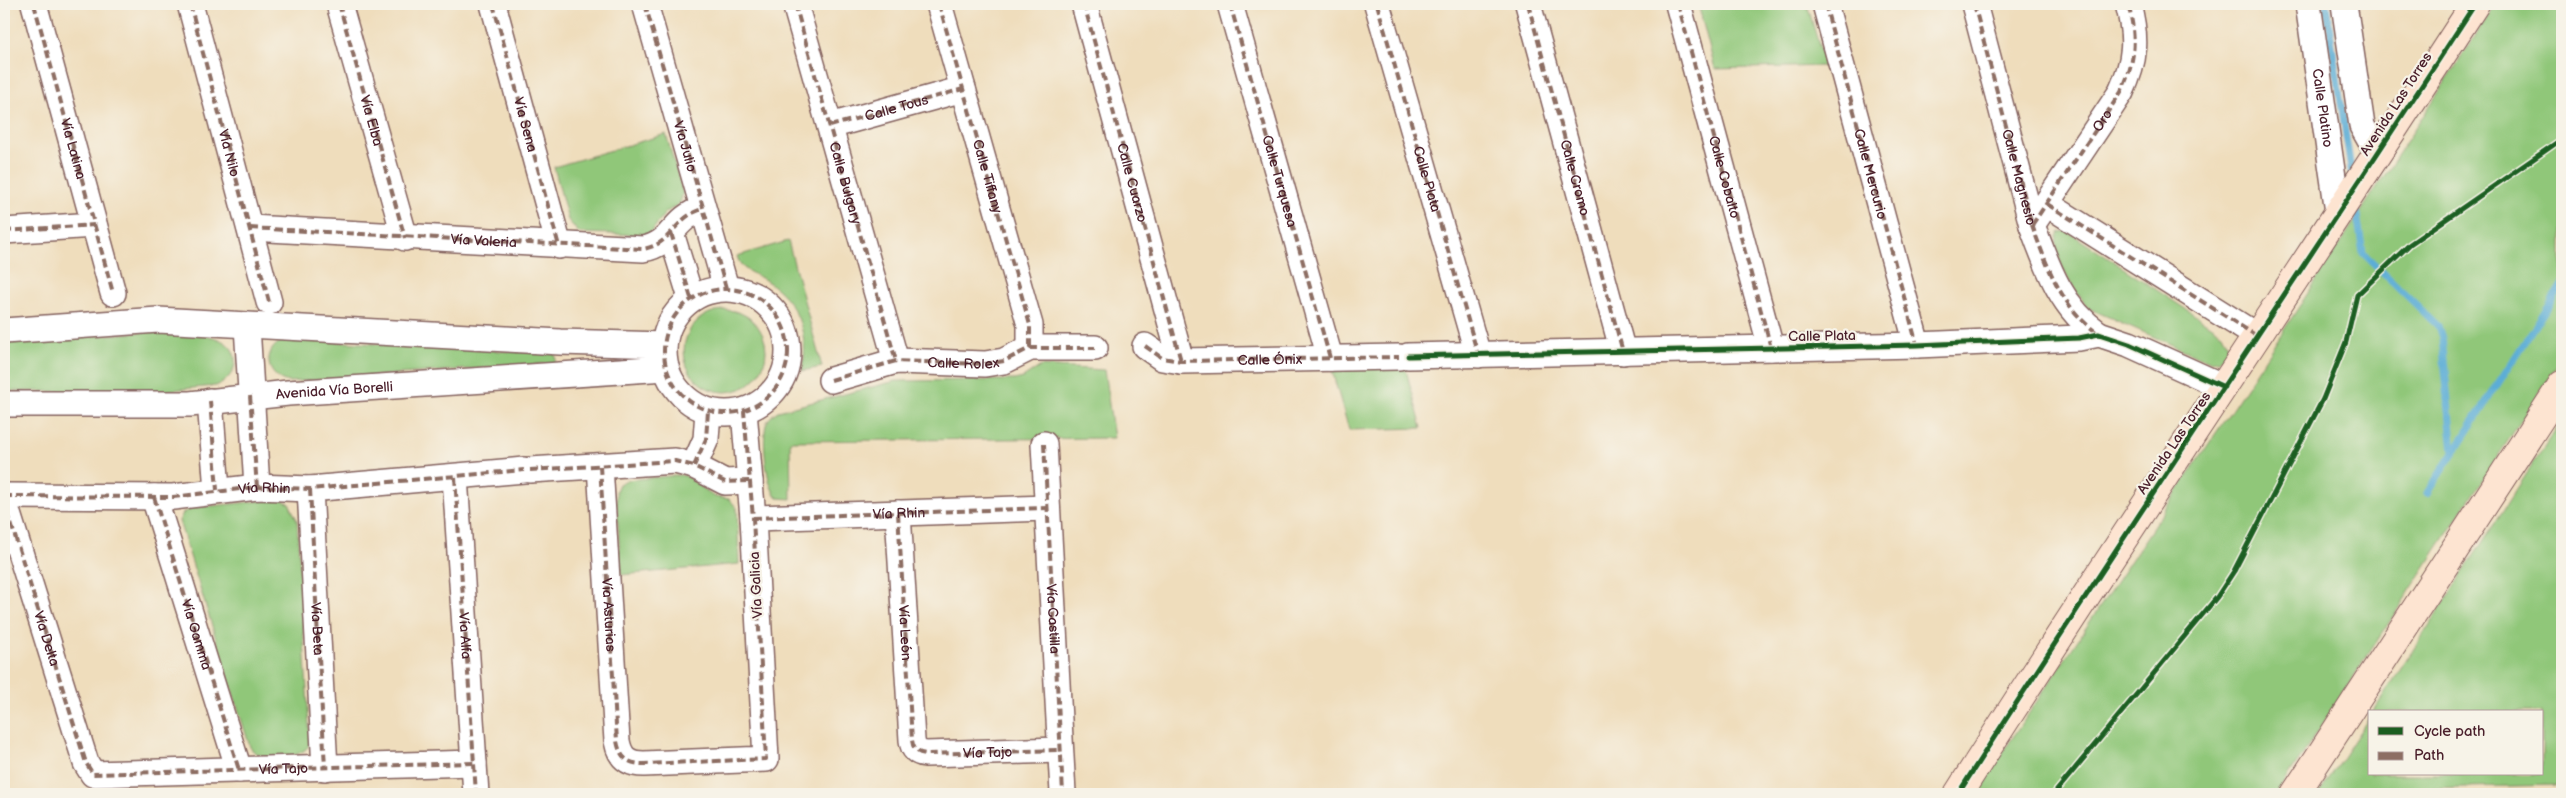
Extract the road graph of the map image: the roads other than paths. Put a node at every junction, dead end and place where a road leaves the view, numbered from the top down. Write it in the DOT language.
graph roads {
  1 [pos="34,4"];
  2 [pos="190,4"];
  3 [pos="338,4"];
  4 [pos="493,4"];
  5 [pos="645,4"];
  6 [pos="795,4"];
  7 [pos="939,4"];
  8 [pos="1084,4"];
  9 [pos="1230,4"];
  10 [pos="1377,4"];
  11 [pos="1528,4"];
  12 [pos="1678,4"];
  13 [pos="1825,4"];
  14 [pos="1974,4"];
  15 [pos="2128,4"];
  16 [pos="2308,4"];
  17 [pos="2344,4"];
  18 [pos="2475,4"];
  19 [pos="963,89"];
  20 [pos="830,126"];
  21 [pos="2381,149"];
  22 [pos="2047,204"];
  23 [pos="702,209"];
  24 [pos="2338,212"];
  25 [pos="94,225"];
  26 [pos="2032,225"];
  27 [pos="250,228"];
  28 [pos="4,231"];
  29 [pos="671,233"];
  30 [pos="405,238"];
  31 [pos="558,246"];
  32 [pos="726,288"];
  33 [pos="113,293"];
  34 [pos="691,298"];
  35 [pos="269,302"];
  36 [pos="247,326"];
  37 [pos="4,331"];
  38 [pos="2099,334"];
  39 [pos="2257,336"];
  40 [pos="601,343"];
  41 [pos="1917,345"];
  42 [pos="1145,346"];
  43 [pos="1030,348"];
  44 [pos="1096,348"];
  45 [pos="1770,348"];
  46 [pos="1623,352"];
  47 [pos="1478,355"];
  48 [pos="665,356"];
  49 [pos="1403,356"];
  50 [pos="1330,358"];
  51 [pos="896,361"];
  52 [pos="1181,361"];
  53 [pos="601,372"];
  54 [pos="831,380"];
  55 [pos="2562,385"];
  56 [pos="2224,387"];
  57 [pos="250,396"];
  58 [pos="210,401"];
  59 [pos="4,404"];
  60 [pos="708,411"];
  61 [pos="744,411"];
  62 [pos="1044,444"];
  63 [pos="600,466"];
  64 [pos="694,466"];
  65 [pos="455,477"];
  66 [pos="750,481"];
  67 [pos="257,487"];
  68 [pos="310,489"];
  69 [pos="217,490"];
  70 [pos="4,496"];
  71 [pos="154,497"];
  72 [pos="4,501"];
  73 [pos="1047,508"];
  74 [pos="898,513"];
  75 [pos="753,518"];
  76 [pos="1060,750"];
  77 [pos="917,751"];
  78 [pos="766,760"];
  79 [pos="474,764"];
  80 [pos="325,768"];
  81 [pos="239,770"];
  82 [pos="93,774"];
  83 [pos="1062,793"];
  84 [pos="476,794"];
  85 [pos="1958,794"];
  86 [pos="2295,794"];
  1 -- 25 [label="street, Vía Latina"];
  2 -- 27 [label="street, Vía Nilo"];
  3 -- 30 [label="street, Vía Elba"];
  4 -- 31 [label="street, Vía Sena"];
  5 -- 23 [label="street, Vía Julio"];
  6 -- 20 [label="street, Calle Bulgary"];
  7 -- 19 [label="street, Calle Tiffany"];
  8 -- 52 [label="street, Calle Cuarzo"];
  9 -- 50 [label="street, Calle Turquesa"];
  10 -- 47 [label="street, Calle Plata"];
  11 -- 46 [label="street, Calle Cromo"];
  12 -- 45 [label="street, Calle Cobalto"];
  13 -- 41 [label="street, Calle Mercurio"];
  14 -- 26 [label="street, Calle Magnesio"];
  15 -- 22 [label="street, Oro"];
  16 -- 24 [label="street, Calle Platino"];
  17 -- 21 [label="street"];
  18 -- 21 [label="street, Avenida Las Torres"];
  19 -- 20 [label="street, Calle Tous"];
  19 -- 43 [label="street, Calle Tiffany"];
  20 -- 51 [label="street, Calle Bulgary"];
  21 -- 24 [label="street, Avenida Las Torres"];
  22 -- 26 [label="street, Oro"];
  22 -- 39 [label="street"];
  23 -- 29 [label="street, Vía Valeria"];
  23 -- 32 [label="street, Vía Julio"];
  24 -- 39 [label="street, Avenida Las Torres"];
  25 -- 28 [label="street"];
  25 -- 33 [label="street, Vía Latina"];
  26 -- 38 [label="street, Calle Magnesio"];
  27 -- 30 [label="street, Vía Valeria"];
  27 -- 35 [label="street, Vía Nilo"];
  29 -- 31 [label="street, Vía Valeria"];
  29 -- 34 [label="street"];
  30 -- 31 [label="street, Vía Valeria"];
  32 -- 34 [label="street"];
  32 -- 61 [label="street"];
  34 -- 48 [label="street"];
  36 -- 37 [label="street"];
  36 -- 40 [label="street"];
  36 -- 57 [label="street"];
  38 -- 41 [label="street, Calle Plata"];
  38 -- 56 [label="street, Calle Plata"];
  39 -- 56 [label="street, Avenida Las Torres"];
  40 -- 48 [label="street"];
  40 -- 53 [label="street"];
  41 -- 45 [label="street, Calle Plata"];
  42 -- 52 [label="street, Calle Ónix"];
  43 -- 44 [label="street, Calle Rolex"];
  43 -- 51 [label="street, Calle Rolex"];
  45 -- 46 [label="street, Calle Plata"];
  46 -- 47 [label="street, Calle Plata"];
  47 -- 49 [label="street, Calle Plata"];
  48 -- 53 [label="street, Avenida Vía Borelli"];
  48 -- 60 [label="street"];
  49 -- 50 [label="street, Calle Ónix"];
  50 -- 52 [label="street, Calle Ónix"];
  51 -- 54 [label="street, Calle Rolex"];
  53 -- 57 [label="street, Avenida Vía Borelli"];
  55 -- 86 [label="street"];
  56 -- 85 [label="street, Avenida Las Torres"];
  57 -- 58 [label="street, Avenida Vía Borelli"];
  57 -- 67 [label="street"];
  58 -- 59 [label="street, Avenida Vía Borelli"];
  58 -- 69 [label="street"];
  60 -- 61 [label="street"];
  60 -- 64 [label="street"];
  61 -- 66 [label="street, Vía Galicia"];
  62 -- 73 [label="street, Vía Castilla"];
  63 -- 64 [label="street, Vía Rhin"];
  63 -- 65 [label="street, Vía Rhin"];
  63 -- 78 [label="street, Vía Asturias"];
  64 -- 66 [label="street, Vía Rhin"];
  65 -- 68 [label="street, Vía Rhin"];
  65 -- 79 [label="street, Vía Alfa"];
  66 -- 75 [label="street, Vía Galicia"];
  67 -- 68 [label="street, Vía Rhin"];
  67 -- 69 [label="street, Vía Rhin"];
  68 -- 80 [label="street, Vía Beta"];
  69 -- 71 [label="street, Vía Rhin"];
  70 -- 71 [label="street, Vía Rhin"];
  71 -- 81 [label="street, Vía Gamma"];
  72 -- 82 [label="street, Vía Delta"];
  73 -- 74 [label="street, Vía Rhin"];
  73 -- 76 [label="street, Vía Castilla"];
  74 -- 75 [label="street, Vía Rhin"];
  74 -- 77 [label="street, Vía León"];
  75 -- 78 [label="street, Vía Galicia"];
  76 -- 77 [label="street, Vía Tajo"];
  76 -- 83 [label="street, Vía Castilla"];
  79 -- 80 [label="street, Vía Tajo"];
  79 -- 84 [label="street, Vía Alfa"];
  80 -- 81 [label="street, Vía Tajo"];
  81 -- 82 [label="street, Vía Tajo"];
}
